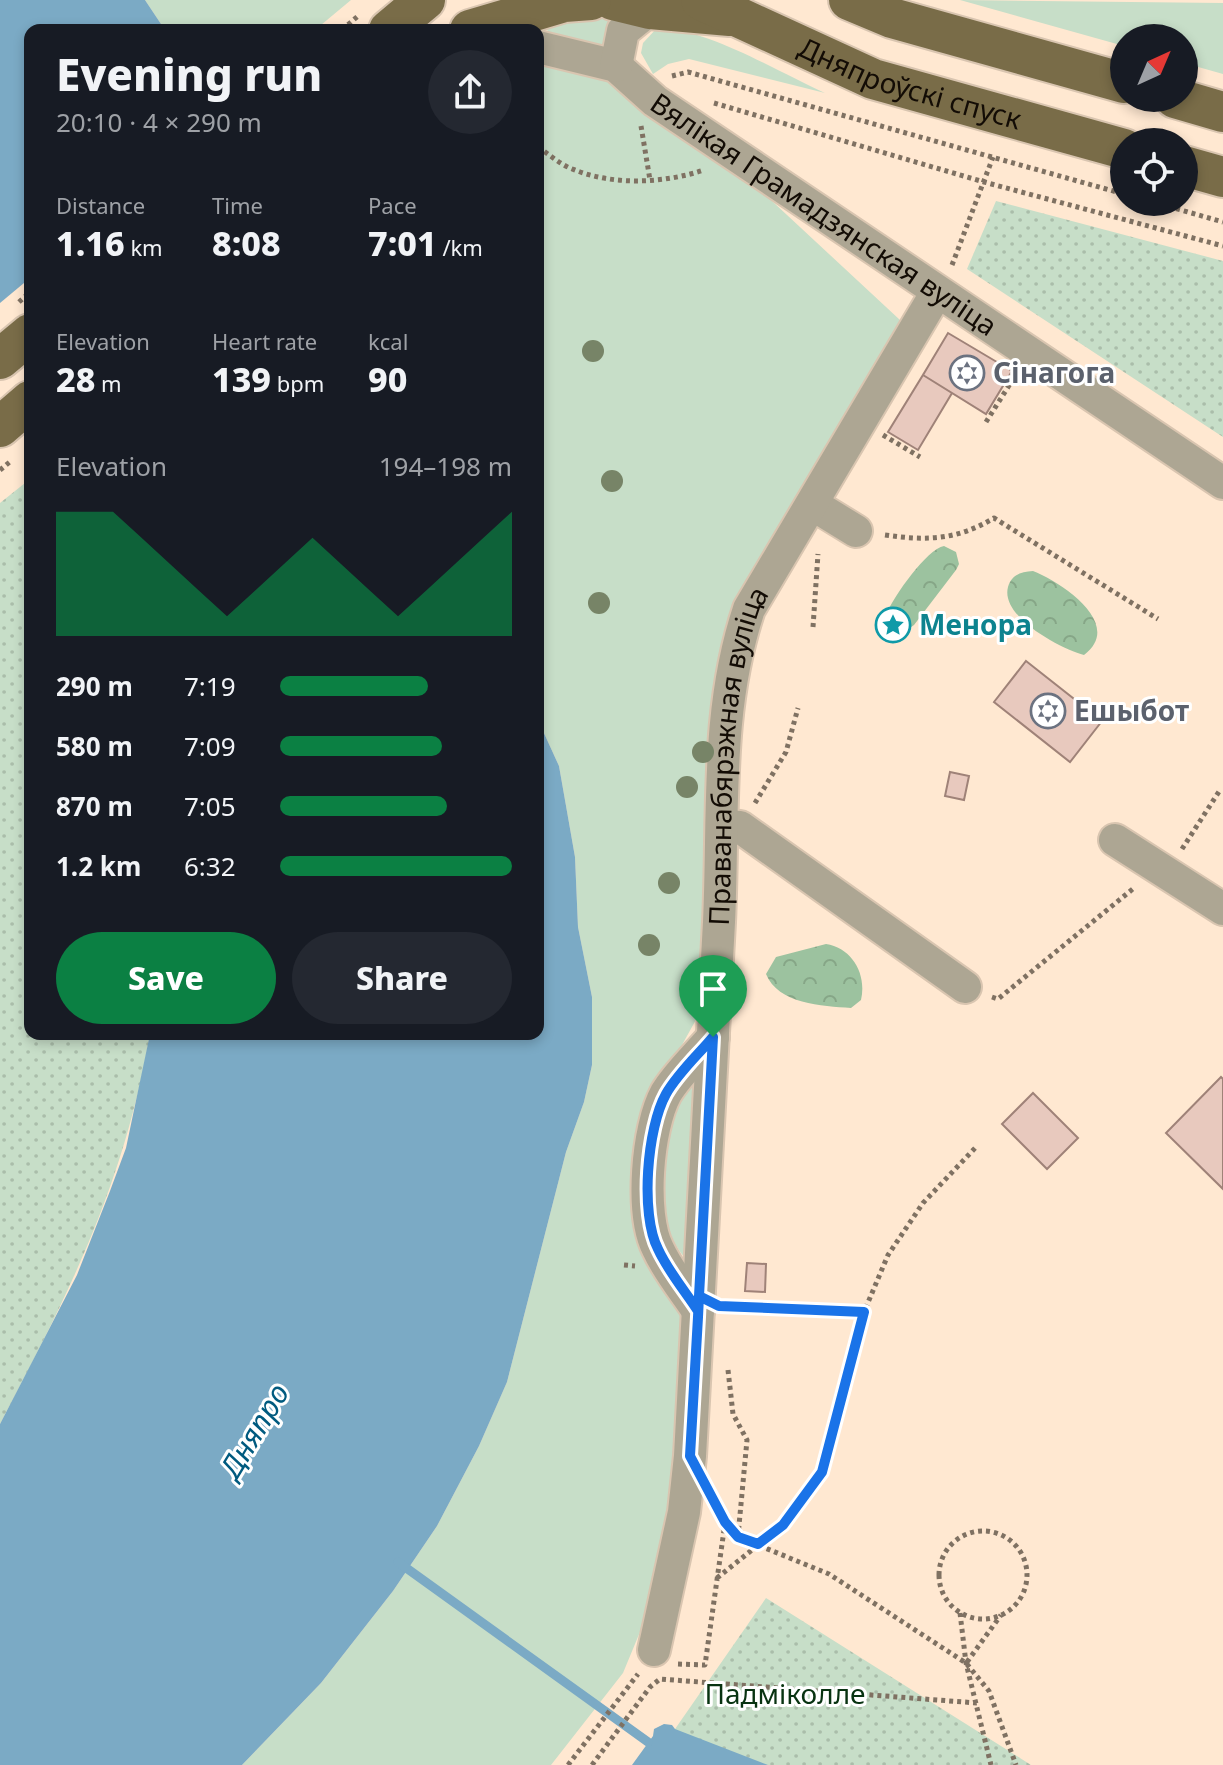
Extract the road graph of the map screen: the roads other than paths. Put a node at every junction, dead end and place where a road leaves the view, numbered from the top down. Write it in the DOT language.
graph roads {
  1 [pos="425,0"];
  2 [pos="506,0"];
  3 [pos="591,0"];
  4 [pos="849,0"];
  5 [pos="632,4"];
  6 [pos="716,8"];
  7 [pos="396,24"];
  8 [pos="477,24"];
  9 [pos="490,24"];
  10 [pos="544,48"];
  11 [pos="616,66"];
  12 [pos="1110,79"];
  13 [pos="1198,105"];
  14 [pos="1223,112"];
  15 [pos="1110,145"];
  16 [pos="1198,170"];
  17 [pos="1223,177"];
  18 [pos="943,282"];
  19 [pos="24,339"];
  20 [pos="0,359"];
  21 [pos="24,406"];
  22 [pos="0,427"];
  23 [pos="1223,483"];
  24 [pos="807,513"];
  25 [pos="856,531"];
  26 [pos="732,827"];
  27 [pos="1115,840"];
  28 [pos="1223,909"];
  29 [pos="965,987"];
  30 [pos="713,1037"];
  31 [pos="699,1304"];
  32 [pos="650,1656"];
  1 -- 7 [label="main road"];
  2 -- 8 [label="main road"];
  3 -- 9 [label="main road"];
  4 -- 12 [label="main road, Дняпроўскі спуск"];
  5 -- 6 [label="main road, Дняпроўскі спуск"];
  5 -- 11 [label="street"];
  6 -- 15 [label="main road, Дняпроўскі спуск"];
  10 -- 11 [label="street, Вялікая Грамадзянская вуліца"];
  11 -- 18 [label="street, Вялікая Грамадзянская вуліца"];
  13 -- 14 [label="main road"];
  16 -- 17 [label="main road"];
  18 -- 23 [label="street, Вялікая Грамадзянская вуліца"];
  18 -- 24 [label="street, Праванабярэжная вуліца"];
  19 -- 20 [label="main road"];
  21 -- 22 [label="main road"];
  24 -- 25 [label="street"];
  24 -- 26 [label="street, Праванабярэжная вуліца"];
  26 -- 29 [label="street"];
  26 -- 30 [label="street, Праванабярэжная вуліца"];
  27 -- 28 [label="street"];
  30 -- 31 [label="street, Праванабярэжная вуліца"];
  30 -- 31 [label="street"];
  31 -- 32 [label="street, Праванабярэжная вуліца"];
}
